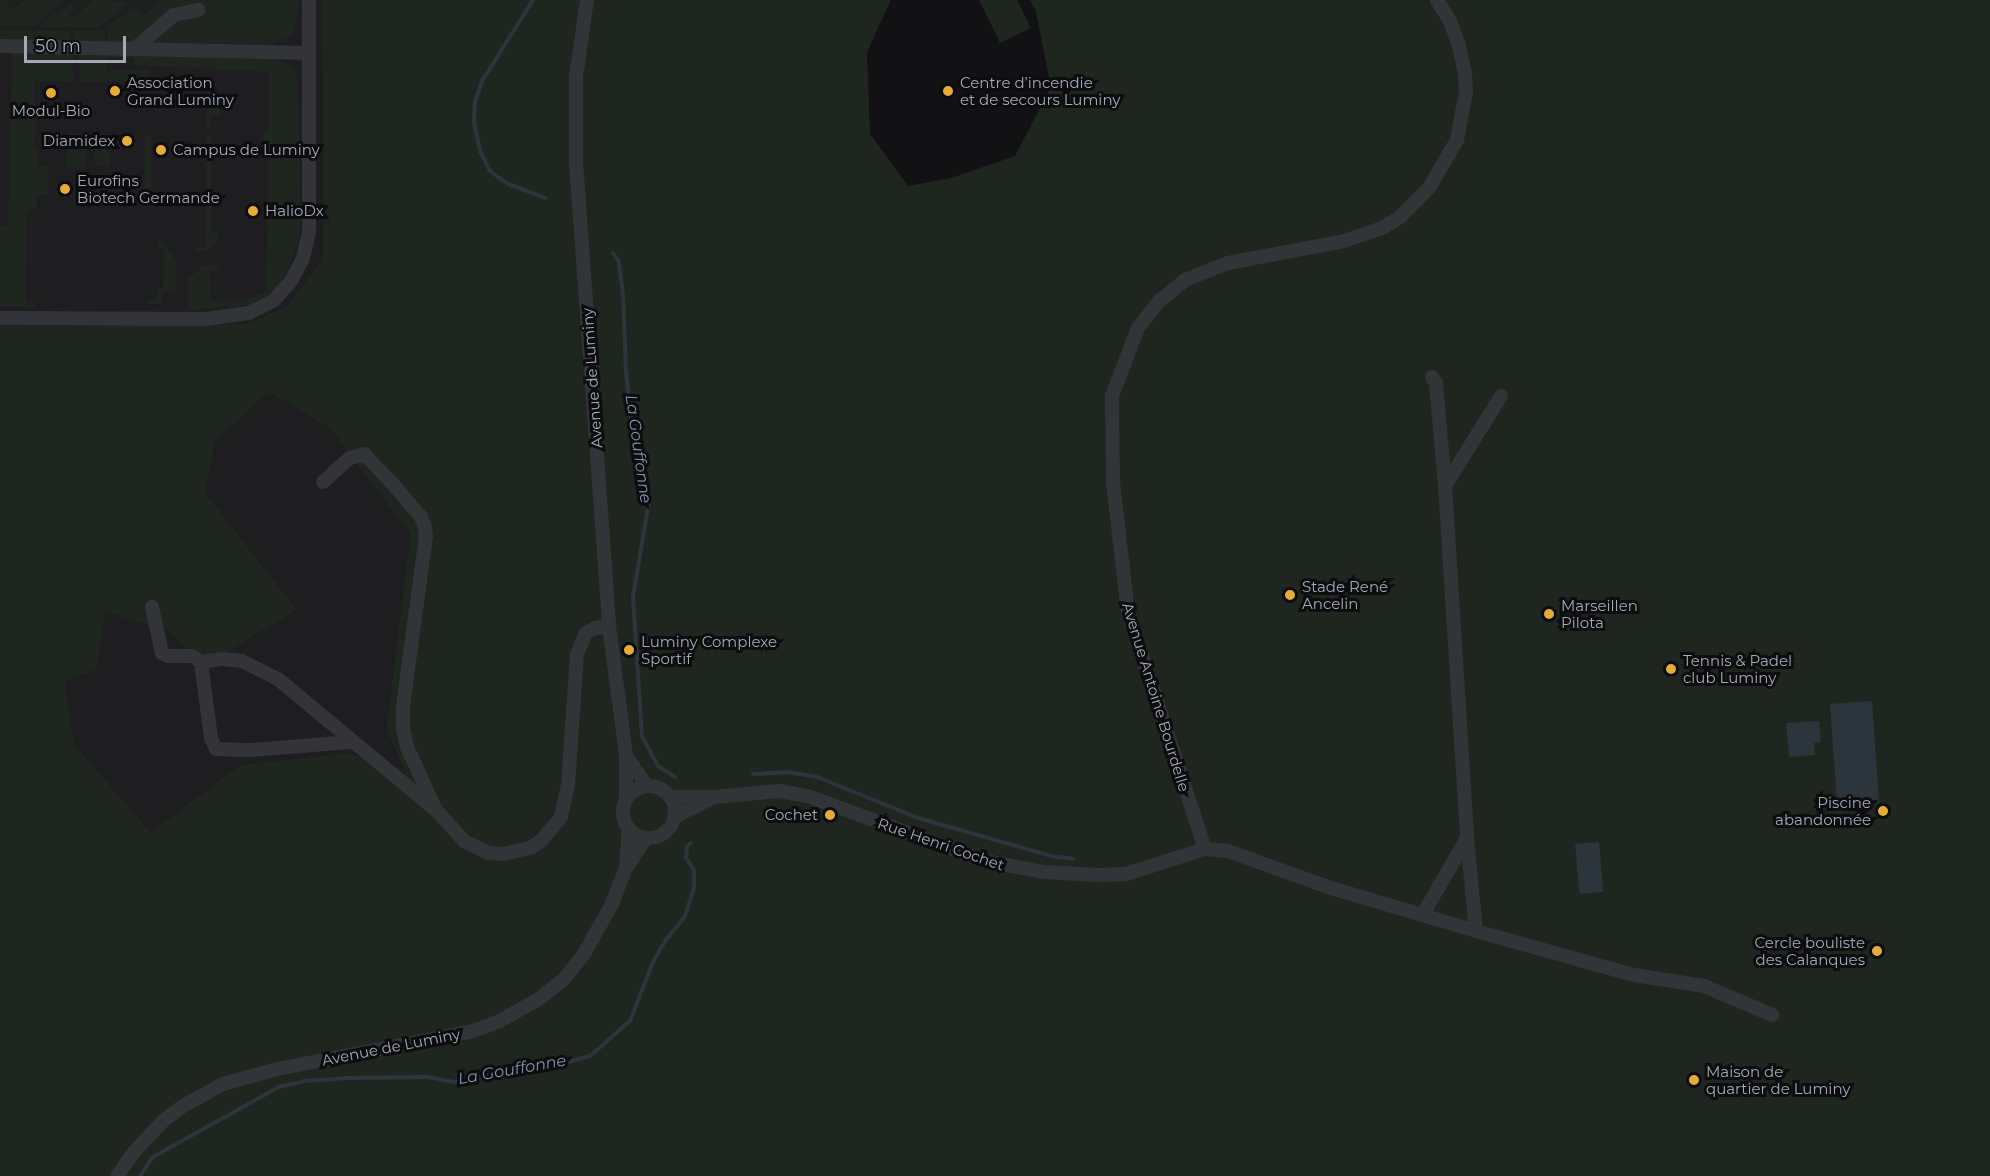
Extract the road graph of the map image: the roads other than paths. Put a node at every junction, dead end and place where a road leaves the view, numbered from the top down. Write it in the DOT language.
graph roads {
  1 [pos="309,0"];
  2 [pos="587,0"];
  3 [pos="1437,0"];
  4 [pos="198,10"];
  5 [pos="0,46"];
  6 [pos="134,49"];
  7 [pos="309,53"];
  8 [pos="0,318"];
  9 [pos="1432,377"];
  10 [pos="1501,396"];
  11 [pos="323,482"];
  12 [pos="1445,486"];
  13 [pos="152,607"];
  14 [pos="609,626"];
  15 [pos="201,662"];
  16 [pos="352,742"];
  17 [pos="626,756"];
  18 [pos="647,786"];
  19 [pos="670,797"];
  20 [pos="714,797"];
  21 [pos="626,799"];
  22 [pos="436,810"];
  23 [pos="674,817"];
  24 [pos="630,829"];
  25 [pos="646,838"];
  26 [pos="1467,838"];
  27 [pos="1205,849"];
  28 [pos="626,870"];
  29 [pos="1423,914"];
  30 [pos="1476,931"];
  31 [pos="1772,1015"];
  32 [pos="117,1176"];
  1 -- 7 [label="street"];
  2 -- 14 [label="street, Avenue de Luminy"];
  3 -- 27 [label="street, Avenue Antoine Bourdelle"];
  4 -- 6 [label="street"];
  5 -- 6 [label="street"];
  6 -- 7 [label="street"];
  7 -- 8 [label="street"];
  9 -- 12 [label="street"];
  10 -- 12 [label="street"];
  11 -- 22 [label="street"];
  12 -- 26 [label="street"];
  13 -- 15 [label="street"];
  14 -- 17 [label="street, Avenue de Luminy"];
  14 -- 22 [label="street"];
  15 -- 16 [label="street"];
  15 -- 16 [label="street"];
  16 -- 22 [label="street"];
  17 -- 18 [label="street, Avenue de Luminy"];
  17 -- 21 [label="street, Avenue de Luminy"];
  18 -- 19 [label="street"];
  18 -- 21 [label="street"];
  19 -- 20 [label="street, Rue Henri Cochet"];
  19 -- 23 [label="street"];
  20 -- 23 [label="street, Rue Henri Cochet"];
  20 -- 27 [label="street, Rue Henri Cochet"];
  21 -- 24 [label="street"];
  23 -- 25 [label="street"];
  24 -- 25 [label="street"];
  24 -- 28 [label="street, Avenue de Luminy"];
  25 -- 28 [label="street, Avenue de Luminy"];
  26 -- 29 [label="street"];
  26 -- 30 [label="street"];
  27 -- 29 [label="street"];
  28 -- 32 [label="street, Avenue de Luminy"];
  29 -- 30 [label="street"];
  30 -- 31 [label="street"];
}
